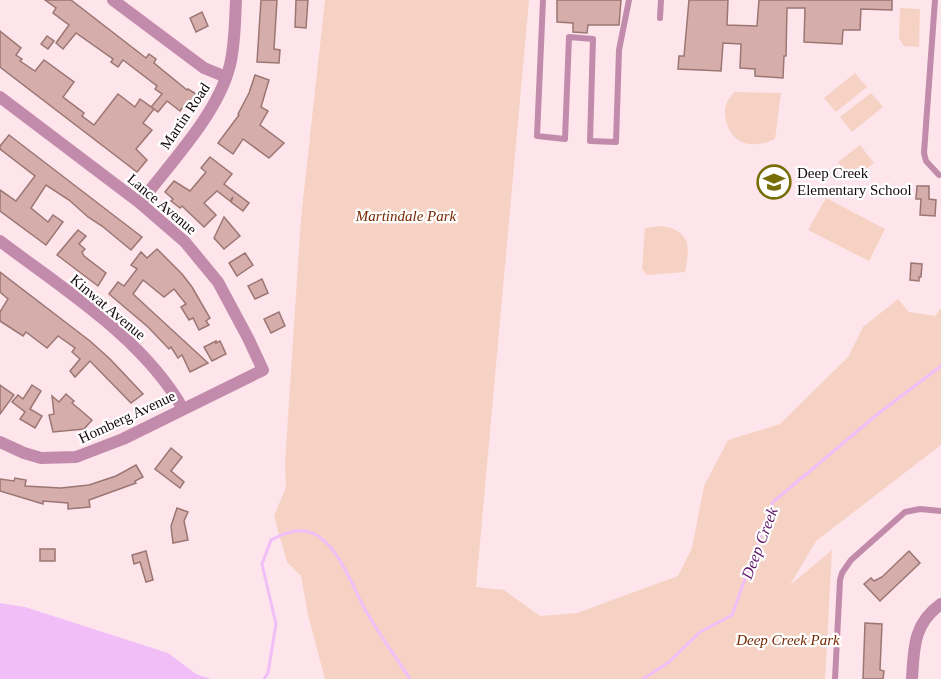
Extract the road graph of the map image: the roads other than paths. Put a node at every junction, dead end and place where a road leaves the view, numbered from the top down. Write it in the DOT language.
graph roads {
  1 [pos="113,0"];
  2 [pos="236,0"];
  3 [pos="543,0"];
  4 [pos="628,0"];
  5 [pos="661,0"];
  6 [pos="935,0"];
  7 [pos="660,18"];
  8 [pos="226,77"];
  9 [pos="0,97"];
  10 [pos="939,175"];
  11 [pos="140,203"];
  12 [pos="0,241"];
  13 [pos="263,370"];
  14 [pos="183,408"];
  15 [pos="0,442"];
  16 [pos="941,511"];
  17 [pos="941,604"];
  18 [pos="836,679"];
  19 [pos="912,679"];
  1 -- 8 [label="street"];
  2 -- 8 [label="street, Martin Road"];
  3 -- 4 [label="lane"];
  5 -- 7 [label="lane"];
  6 -- 10 [label="lane"];
  8 -- 11 [label="street, Martin Road"];
  9 -- 11 [label="street, Lance Avenue"];
  11 -- 13 [label="street, Lance Avenue"];
  12 -- 14 [label="street, Kinwat Avenue"];
  13 -- 14 [label="street, Homberg Avenue"];
  14 -- 15 [label="street, Homberg Avenue"];
  16 -- 18 [label="lane"];
  17 -- 19 [label="street"];
}
